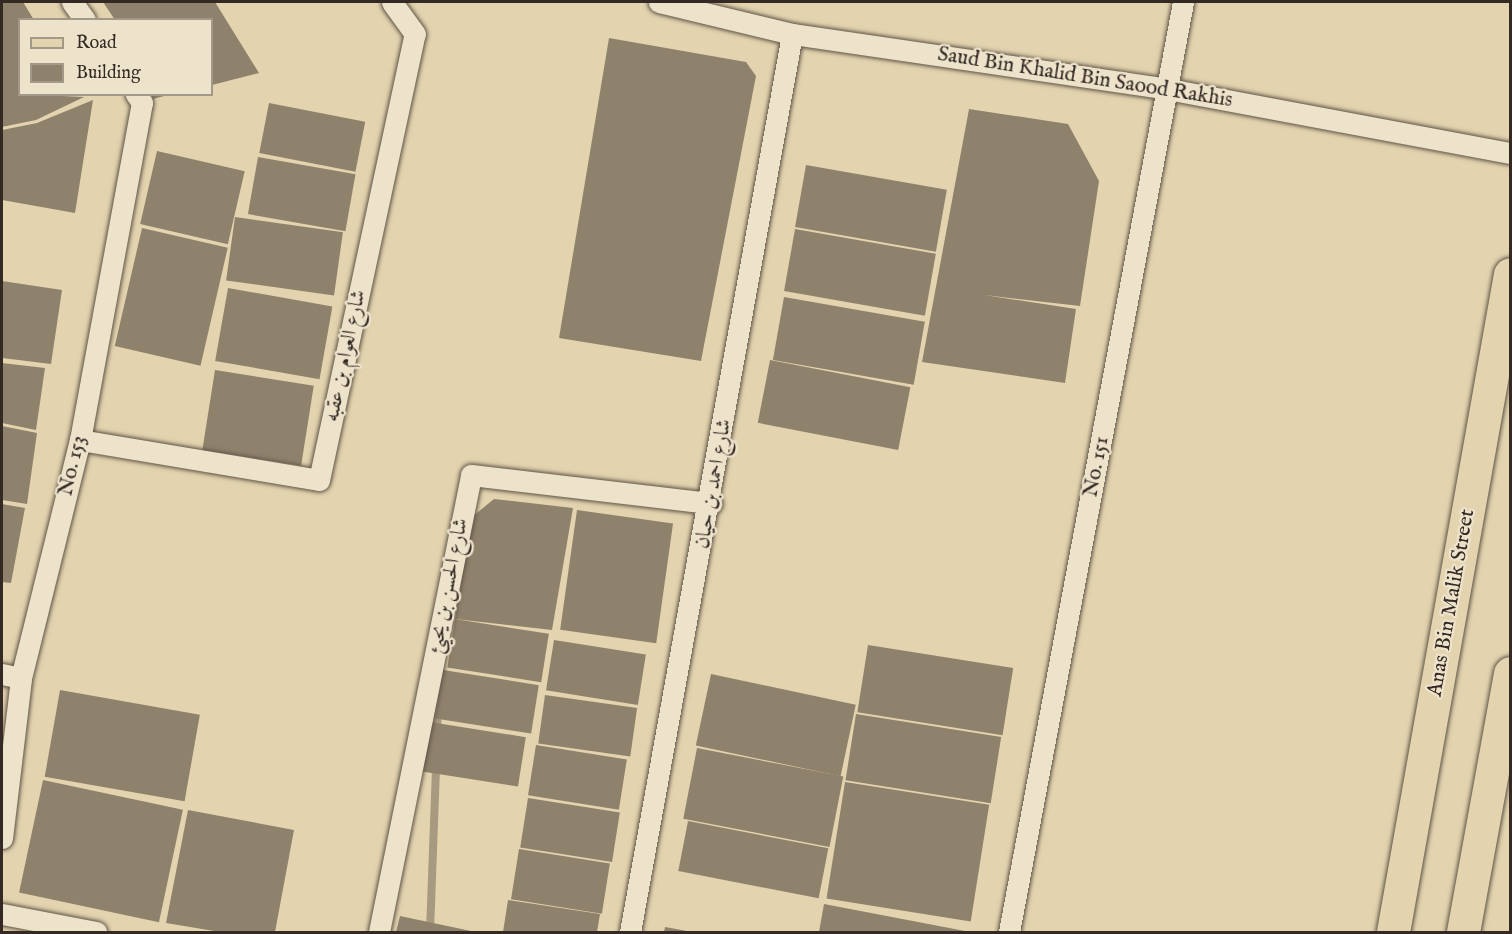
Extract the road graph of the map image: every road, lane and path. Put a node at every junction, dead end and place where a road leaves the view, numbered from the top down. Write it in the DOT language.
graph roads {
  1 [pos="72,2"];
  2 [pos="392,2"];
  3 [pos="659,2"];
  4 [pos="1183,2"];
  5 [pos="84,18"];
  6 [pos="792,34"];
  7 [pos="1168,89"];
  8 [pos="137,96"];
  9 [pos="1510,153"];
  10 [pos="1510,274"];
  11 [pos="80,440"];
  12 [pos="711,503"];
  13 [pos="1510,673"];
  14 [pos="11,676"];
  15 [pos="2,838"];
  16 [pos="2,914"];
  17 [pos="96,933"];
  18 [pos="379,933"];
  19 [pos="630,933"];
  20 [pos="1009,933"];
  21 [pos="1393,933"];
  22 [pos="1463,933"];
  1 -- 5 [label="street"];
  2 -- 11 [label="street, شارع العوام بن عقبه"];
  3 -- 6 [label="street, Saud Bin Khalid Bin Saood Rakhis"];
  4 -- 7 [label="street, No. 151"];
  6 -- 7 [label="street, Saud Bin Khalid Bin Saood Rakhis"];
  6 -- 12 [label="street, شارع احمد بن حيان"];
  7 -- 9 [label="street, Saud Bin Khalid Bin Saood Rakhis"];
  7 -- 20 [label="street, No. 151"];
  8 -- 11 [label="street, No. 153"];
  10 -- 21 [label="main road, Anas Bin Malik Street"];
  11 -- 14 [label="street, No. 153"];
  12 -- 18 [label="street, شارع الحسن بن يحيئ"];
  12 -- 19 [label="street, شارع احمد بن حيان"];
  13 -- 22 [label="main road"];
  14 -- 15 [label="street, No. 153"];
  16 -- 17 [label="street"];
}
